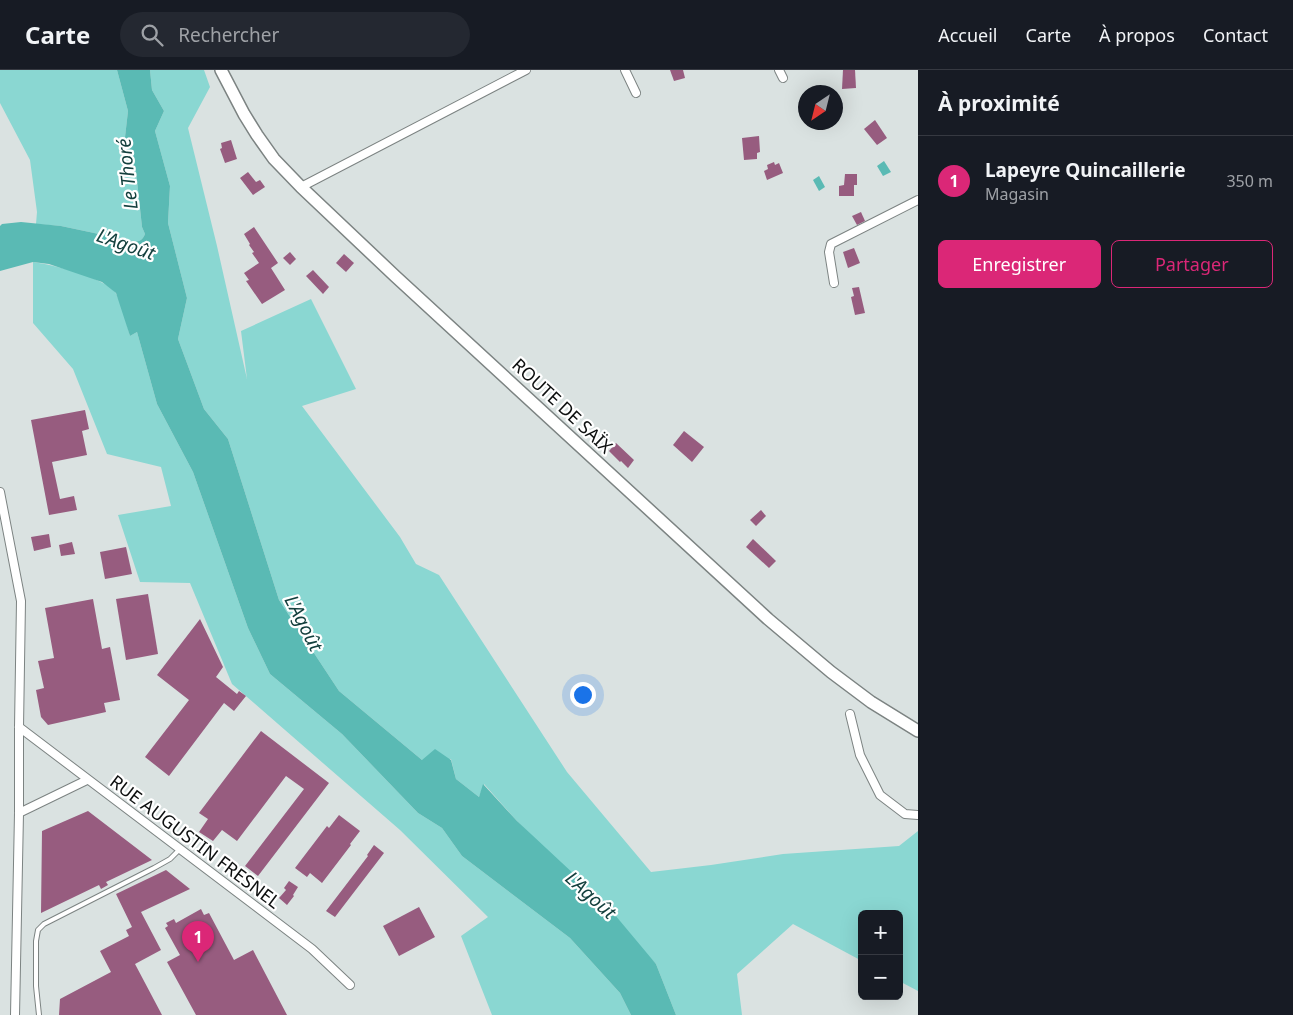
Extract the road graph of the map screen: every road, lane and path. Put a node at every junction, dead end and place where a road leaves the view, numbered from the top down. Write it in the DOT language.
graph roads {
  1 [pos="221,70"];
  2 [pos="526,70"];
  3 [pos="626,70"];
  4 [pos="779,70"];
  5 [pos="783,78"];
  6 [pos="636,92"];
  7 [pos="301,187"];
  8 [pos="918,200"];
  9 [pos="834,283"];
  10 [pos="0,492"];
  11 [pos="850,714"];
  12 [pos="19,727"];
  13 [pos="918,731"];
  14 [pos="87,780"];
  15 [pos="19,813"];
  16 [pos="918,815"];
  17 [pos="180,849"];
  18 [pos="350,985"];
  19 [pos="15,1015"];
  20 [pos="39,1015"];
  1 -- 7 [label="street, ROUTE DE SAÏX"];
  2 -- 7 [label="street"];
  3 -- 6 [label="street"];
  4 -- 5 [label="street"];
  7 -- 13 [label="street, ROUTE DE SAÏX"];
  8 -- 9 [label="street"];
  10 -- 12 [label="street"];
  11 -- 16 [label="street"];
  12 -- 14 [label="street, RUE AUGUSTIN FRESNEL"];
  12 -- 15 [label="street"];
  14 -- 15 [label="street"];
  14 -- 17 [label="street, RUE AUGUSTIN FRESNEL"];
  15 -- 19 [label="street"];
  17 -- 18 [label="street, RUE AUGUSTIN FRESNEL"];
  17 -- 20 [label="lane"];
}
